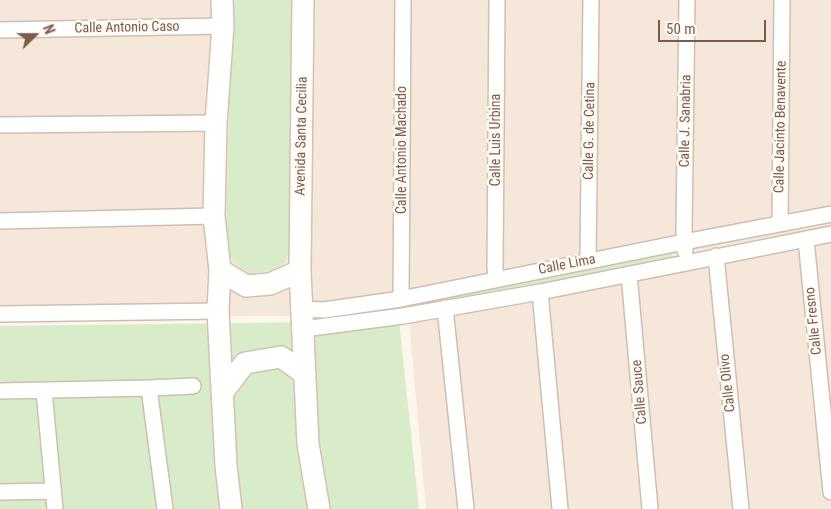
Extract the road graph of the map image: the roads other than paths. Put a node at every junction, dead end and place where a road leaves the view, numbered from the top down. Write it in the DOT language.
graph roads {
  1 [pos="222,0"];
  2 [pos="303,0"];
  3 [pos="403,0"];
  4 [pos="497,0"];
  5 [pos="591,0"];
  6 [pos="687,0"];
  7 [pos="782,0"];
  8 [pos="223,26"];
  9 [pos="0,30"];
  10 [pos="216,123"];
  11 [pos="0,125"];
  12 [pos="831,214"];
  13 [pos="214,216"];
  14 [pos="0,221"];
  15 [pos="780,224"];
  16 [pos="831,234"];
  17 [pos="806,240"];
  18 [pos="684,242"];
  19 [pos="716,256"];
  20 [pos="588,261"];
  21 [pos="687,262"];
  22 [pos="220,270"];
  23 [pos="300,271"];
  24 [pos="629,274"];
  25 [pos="497,279"];
  26 [pos="540,292"];
  27 [pos="401,299"];
  28 [pos="445,308"];
  29 [pos="218,311"];
  30 [pos="0,314"];
  31 [pos="303,319"];
  32 [pos="305,374"];
  33 [pos="193,386"];
  34 [pos="150,388"];
  35 [pos="44,390"];
  36 [pos="0,391"];
  37 [pos="222,392"];
  38 [pos="53,491"];
  39 [pos="0,492"];
  40 [pos="831,492"];
  41 [pos="56,509"];
  42 [pos="166,509"];
  43 [pos="231,509"];
  44 [pos="319,509"];
  45 [pos="466,509"];
  46 [pos="560,509"];
  47 [pos="650,509"];
  48 [pos="741,509"];
  1 -- 8 [label="street"];
  2 -- 23 [label="street, Avenida Santa Cecilia"];
  3 -- 27 [label="street, Calle Antonio Machado"];
  4 -- 25 [label="street, Calle Luis Urbina"];
  5 -- 20 [label="street, Calle G. de Cetina"];
  6 -- 18 [label="street, Calle J. Sanabria"];
  7 -- 15 [label="street, Calle Jacinto Benavente"];
  8 -- 9 [label="street, Calle Antonio Caso"];
  8 -- 10 [label="street"];
  10 -- 11 [label="street"];
  10 -- 13 [label="street"];
  12 -- 15 [label="street, Calle Lima"];
  13 -- 14 [label="street"];
  13 -- 22 [label="street"];
  15 -- 18 [label="street, Calle Lima"];
  16 -- 17 [label="street, Calle Lima"];
  17 -- 19 [label="street, Calle Lima"];
  17 -- 40 [label="street, Calle Fresno"];
  18 -- 20 [label="street, Calle Lima"];
  18 -- 21 [label="street, Calle J. Sanabria"];
  19 -- 21 [label="street, Calle Lima"];
  19 -- 48 [label="street, Calle Olivo"];
  20 -- 25 [label="street, Calle Lima"];
  21 -- 24 [label="street, Calle Lima"];
  22 -- 23 [label="street"];
  22 -- 29 [label="street"];
  23 -- 31 [label="street, Avenida Santa Cecilia"];
  24 -- 26 [label="street, Calle Lima"];
  24 -- 47 [label="street, Calle Sauce"];
  25 -- 27 [label="street, Calle Lima"];
  26 -- 28 [label="street, Calle Lima"];
  26 -- 46 [label="street"];
  27 -- 31 [label="street, Calle Lima"];
  28 -- 31 [label="street, Calle Lima"];
  28 -- 45 [label="street"];
  29 -- 30 [label="street"];
  29 -- 37 [label="street"];
  31 -- 32 [label="street, Avenida Santa Cecilia"];
  32 -- 37 [label="street"];
  32 -- 44 [label="street, Avenida Santa Cecilia"];
  33 -- 34 [label="street"];
  34 -- 35 [label="street"];
  34 -- 42 [label="street"];
  35 -- 36 [label="street"];
  35 -- 38 [label="street"];
  37 -- 43 [label="street"];
  38 -- 39 [label="street"];
  38 -- 41 [label="street"];
}
